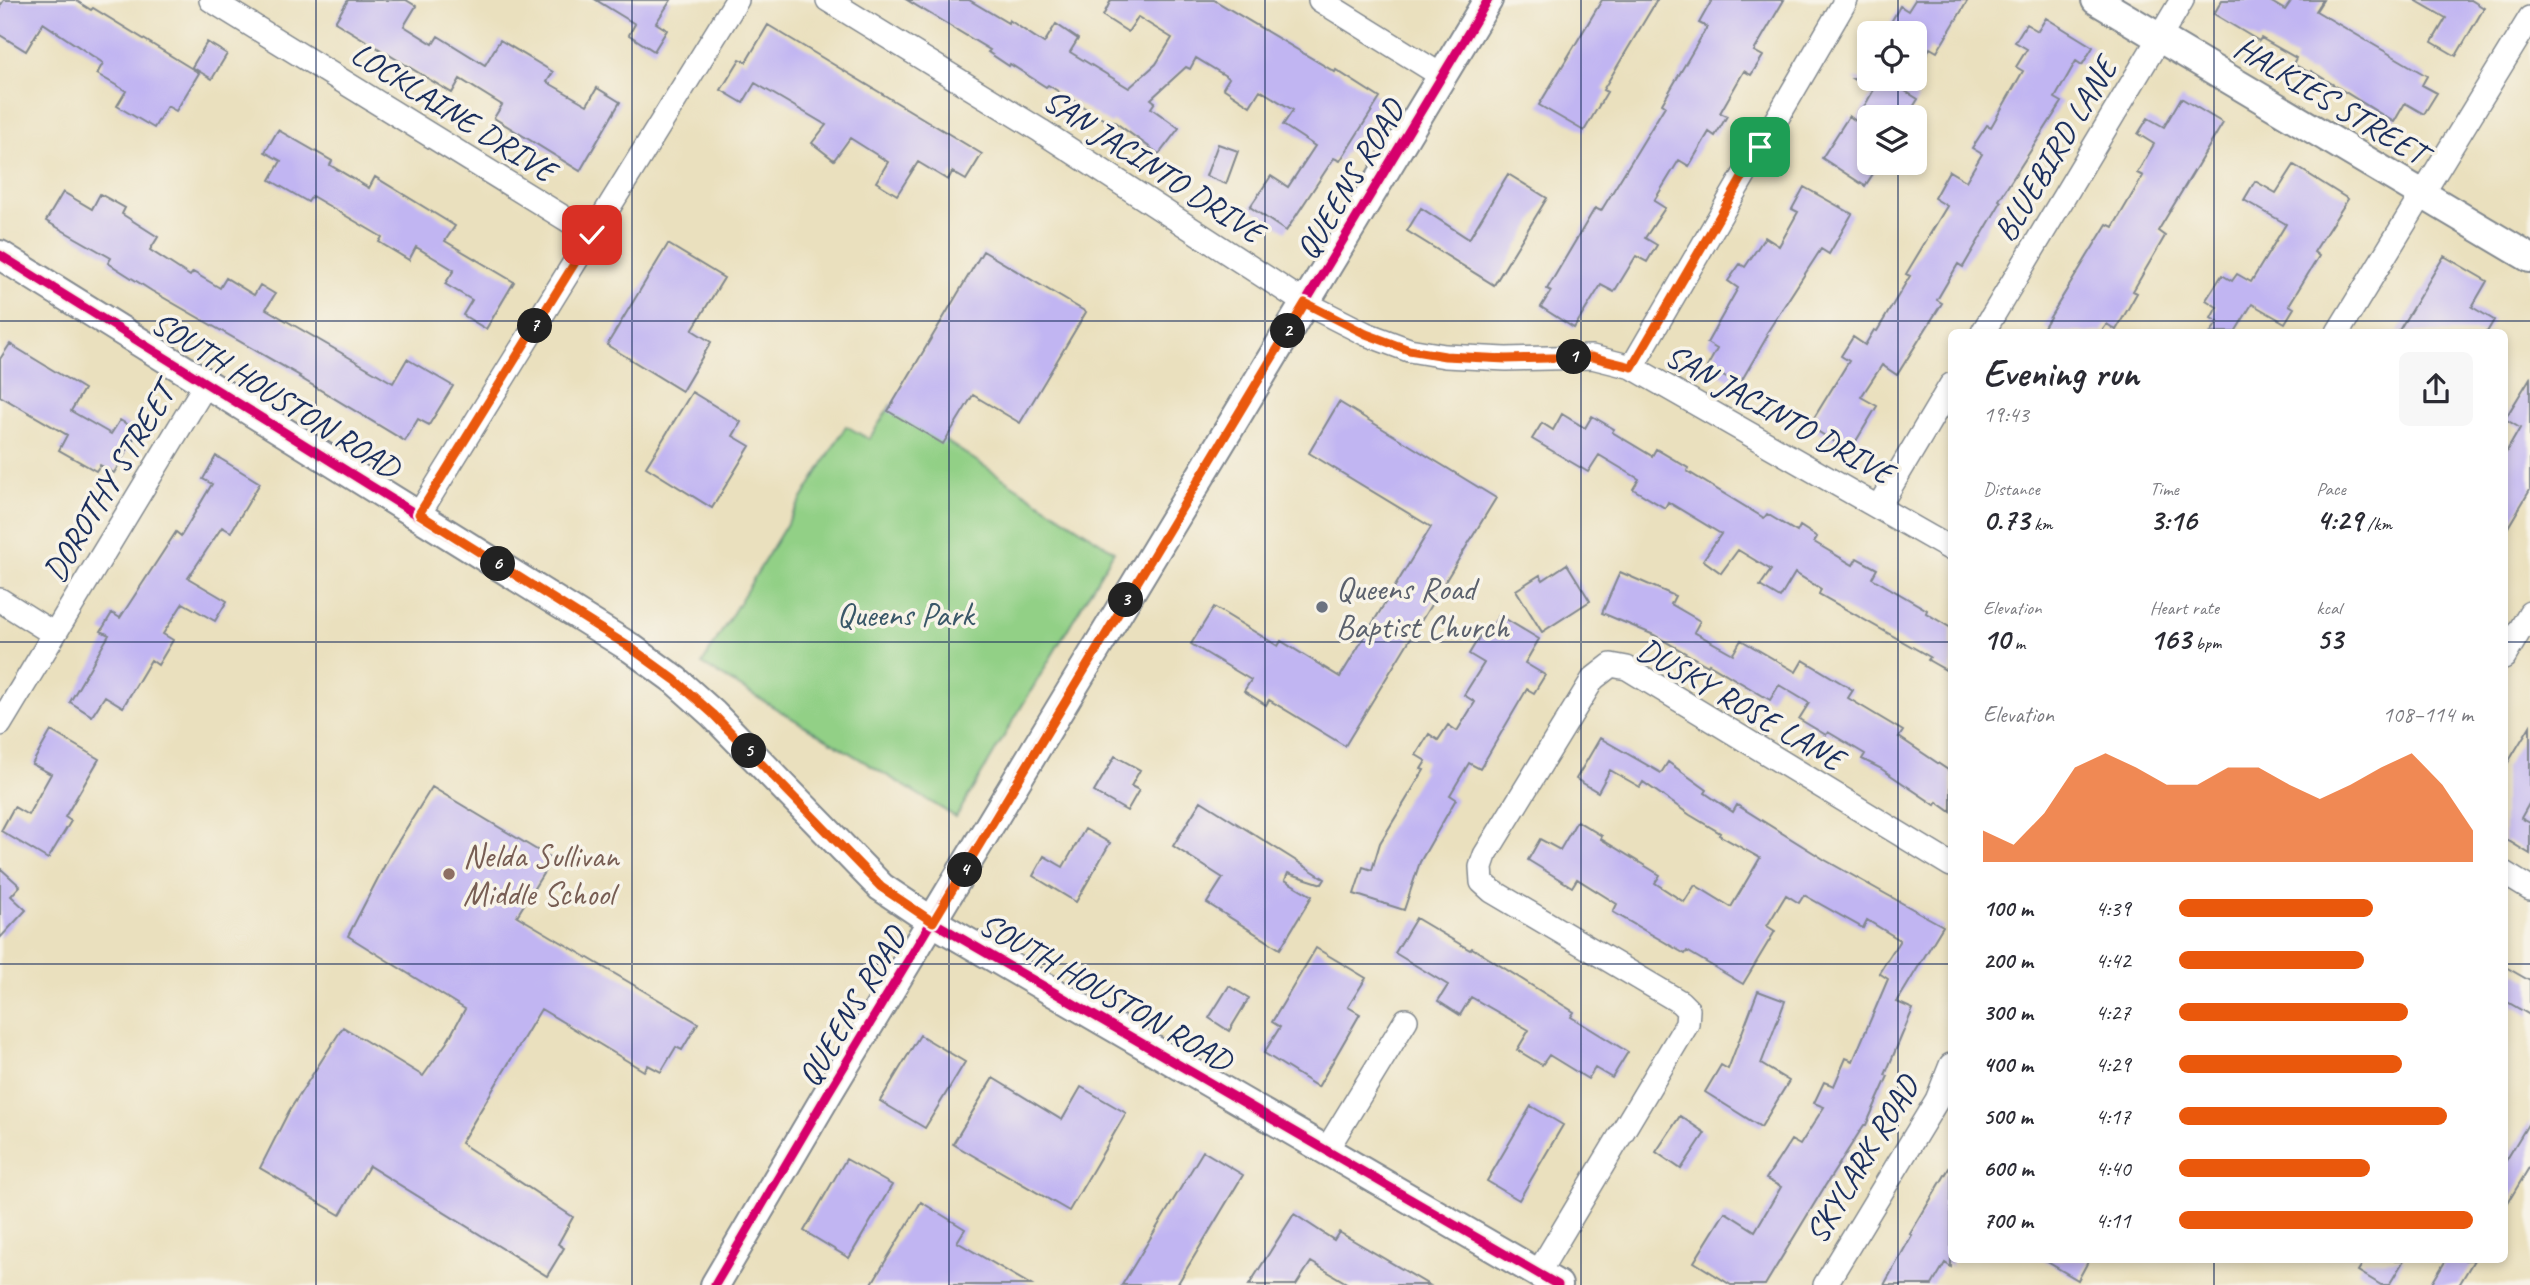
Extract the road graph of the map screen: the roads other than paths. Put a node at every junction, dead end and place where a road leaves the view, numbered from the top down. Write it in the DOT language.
graph roads {
  1 [pos="211,0"];
  2 [pos="737,0"];
  3 [pos="828,0"];
  4 [pos="1320,0"];
  5 [pos="1488,0"];
  6 [pos="1846,0"];
  7 [pos="2095,0"];
  8 [pos="2182,0"];
  9 [pos="2530,18"];
  10 [pos="2159,38"];
  11 [pos="1442,76"];
  12 [pos="2422,194"];
  13 [pos="592,235"];
  14 [pos="0,255"];
  15 [pos="2530,258"];
  16 [pos="1305,303"];
  17 [pos="1985,329"];
  18 [pos="2340,329"];
  19 [pos="1632,367"];
  20 [pos="207,382"];
  21 [pos="1948,390"];
  22 [pos="1879,506"];
  23 [pos="419,514"];
  24 [pos="1948,547"];
  25 [pos="0,600"];
  26 [pos="2530,613"];
  27 [pos="54,634"];
  28 [pos="2508,650"];
  29 [pos="0,724"];
  30 [pos="1948,863"];
  31 [pos="2508,875"];
  32 [pos="2530,889"];
  33 [pos="933,922"];
  34 [pos="1406,1020"];
  35 [pos="1948,1072"];
  36 [pos="1327,1149"];
  37 [pos="1548,1279"];
  38 [pos="715,1285"];
  39 [pos="1825,1285"];
  1 -- 13 [label="street, LOCKLAINE DRIVE"];
  2 -- 13 [label="street"];
  3 -- 16 [label="street, SAN JACINTO DRIVE"];
  4 -- 11 [label="street"];
  5 -- 11 [label="street, QUEENS ROAD"];
  6 -- 19 [label="street"];
  7 -- 10 [label="street, HALKIES STREET"];
  8 -- 10 [label="street, BLUEBIRD LANE"];
  9 -- 12 [label="street"];
  10 -- 12 [label="street, HALKIES STREET"];
  10 -- 17 [label="street, BLUEBIRD LANE"];
  11 -- 16 [label="street, QUEENS ROAD"];
  12 -- 15 [label="street, HALKIES STREET"];
  12 -- 18 [label="street"];
  13 -- 23 [label="street"];
  14 -- 20 [label="street, SOUTH HOUSTON ROAD"];
  16 -- 19 [label="street, SAN JACINTO DRIVE"];
  16 -- 33 [label="street, QUEENS ROAD"];
  19 -- 22 [label="street, SAN JACINTO DRIVE"];
  20 -- 23 [label="street, SOUTH HOUSTON ROAD"];
  20 -- 27 [label="street, DOROTHY STREET"];
  21 -- 22 [label="street"];
  22 -- 24 [label="street, SAN JACINTO DRIVE"];
  23 -- 33 [label="street, SOUTH HOUSTON ROAD"];
  25 -- 27 [label="street"];
  26 -- 28 [label="street"];
  27 -- 29 [label="street, DOROTHY STREET"];
  30 -- 37 [label="street, DUSKY ROSE LANE"];
  31 -- 32 [label="street"];
  33 -- 36 [label="street, SOUTH HOUSTON ROAD"];
  33 -- 38 [label="street, QUEENS ROAD"];
  34 -- 36 [label="street"];
  35 -- 39 [label="street, SKYLARK ROAD"];
  36 -- 37 [label="street, SOUTH HOUSTON ROAD"];
}
